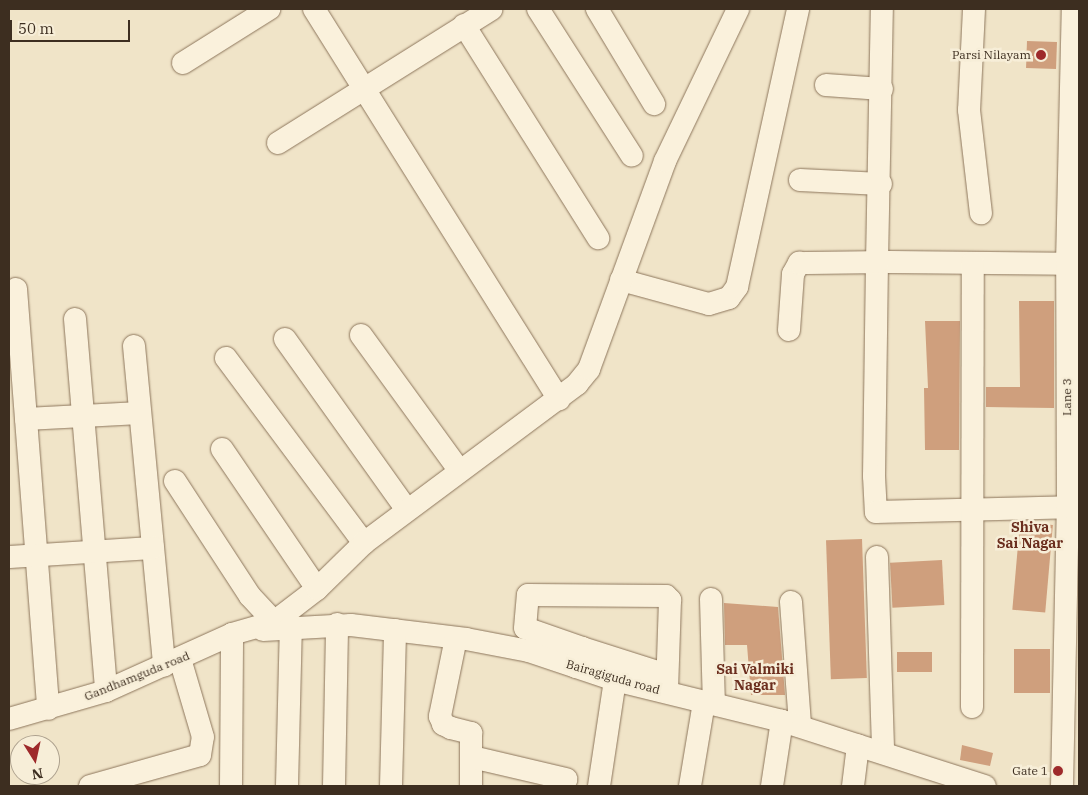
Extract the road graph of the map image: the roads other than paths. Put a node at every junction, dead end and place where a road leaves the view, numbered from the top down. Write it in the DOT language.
graph roads {
  1 [pos="269,9"];
  2 [pos="314,9"];
  3 [pos="492,9"];
  4 [pos="538,9"];
  5 [pos="596,9"];
  6 [pos="738,9"];
  7 [pos="798,9"];
  8 [pos="882,9"];
  9 [pos="974,9"];
  10 [pos="1073,9"];
  11 [pos="464,25"];
  12 [pos="183,63"];
  13 [pos="826,85"];
  14 [pos="363,87"];
  15 [pos="882,89"];
  16 [pos="654,104"];
  17 [pos="278,143"];
  18 [pos="632,156"];
  19 [pos="1074,178"];
  20 [pos="800,180"];
  21 [pos="880,184"];
  22 [pos="981,213"];
  23 [pos="598,238"];
  24 [pos="877,262"];
  25 [pos="973,263"];
  26 [pos="1073,264"];
  27 [pos="621,280"];
  28 [pos="16,289"];
  29 [pos="75,319"];
  30 [pos="789,330"];
  31 [pos="361,335"];
  32 [pos="285,338"];
  33 [pos="134,346"];
  34 [pos="226,358"];
  35 [pos="559,399"];
  36 [pos="140,413"];
  37 [pos="20,414"];
  38 [pos="83,415"];
  39 [pos="222,449"];
  40 [pos="459,470"];
  41 [pos="175,481"];
  42 [pos="1073,507"];
  43 [pos="407,510"];
  44 [pos="973,510"];
  45 [pos="364,542"];
  46 [pos="153,548"];
  47 [pos="95,552"];
  48 [pos="36,555"];
  49 [pos="9,557"];
  50 [pos="877,558"];
  51 [pos="317,589"];
  52 [pos="711,599"];
  53 [pos="791,602"];
  54 [pos="282,624"];
  55 [pos="337,624"];
  56 [pos="395,630"];
  57 [pos="232,634"];
  58 [pos="456,638"];
  59 [pos="579,658"];
  60 [pos="172,663"];
  61 [pos="615,680"];
  62 [pos="667,684"];
  63 [pos="106,691"];
  64 [pos="709,703"];
  65 [pos="972,707"];
  66 [pos="48,709"];
  67 [pos="9,719"];
  68 [pos="791,724"];
  69 [pos="858,745"];
  70 [pos="883,753"];
  71 [pos="472,757"];
  72 [pos="566,780"];
  73 [pos="953,781"];
  74 [pos="125,782"];
  75 [pos="90,786"];
  76 [pos="231,786"];
  77 [pos="287,786"];
  78 [pos="334,786"];
  79 [pos="391,786"];
  80 [pos="471,786"];
  81 [pos="599,786"];
  82 [pos="690,786"];
  83 [pos="772,786"];
  84 [pos="853,786"];
  85 [pos="985,786"];
  86 [pos="1062,786"];
  1 -- 12 [label="street"];
  2 -- 14 [label="street"];
  3 -- 11 [label="street"];
  4 -- 18 [label="street"];
  5 -- 16 [label="street"];
  6 -- 27 [label="street"];
  7 -- 27 [label="street"];
  8 -- 15 [label="street"];
  9 -- 22 [label="street"];
  10 -- 19 [label="street, Lane 3"];
  11 -- 14 [label="street"];
  11 -- 23 [label="street"];
  13 -- 15 [label="street"];
  14 -- 17 [label="street"];
  14 -- 35 [label="street"];
  15 -- 21 [label="street"];
  19 -- 26 [label="street, Lane 3"];
  20 -- 21 [label="street"];
  21 -- 24 [label="street"];
  24 -- 25 [label="street"];
  24 -- 30 [label="street"];
  24 -- 44 [label="street"];
  25 -- 26 [label="street"];
  25 -- 44 [label="street"];
  26 -- 42 [label="street, Lane 3"];
  27 -- 35 [label="street"];
  28 -- 37 [label="street"];
  29 -- 38 [label="street"];
  31 -- 40 [label="street"];
  32 -- 43 [label="street"];
  33 -- 36 [label="street"];
  34 -- 45 [label="street"];
  35 -- 40 [label="street"];
  36 -- 38 [label="street"];
  36 -- 46 [label="street"];
  37 -- 38 [label="street"];
  37 -- 48 [label="street"];
  38 -- 47 [label="street"];
  39 -- 51 [label="street"];
  40 -- 43 [label="street"];
  41 -- 54 [label="street"];
  42 -- 44 [label="street"];
  42 -- 86 [label="street, Lane 3"];
  43 -- 45 [label="street"];
  44 -- 65 [label="street"];
  45 -- 51 [label="street"];
  46 -- 47 [label="street"];
  46 -- 60 [label="street"];
  47 -- 48 [label="street"];
  47 -- 63 [label="street"];
  48 -- 49 [label="street"];
  48 -- 66 [label="street"];
  50 -- 70 [label="street"];
  51 -- 54 [label="street"];
  52 -- 64 [label="street"];
  53 -- 68 [label="street"];
  54 -- 55 [label="street, Bairagiguda road"];
  54 -- 57 [label="street, Gandhamguda road"];
  54 -- 77 [label="street"];
  55 -- 56 [label="street, Bairagiguda road"];
  55 -- 78 [label="street"];
  56 -- 58 [label="street, Bairagiguda road"];
  56 -- 79 [label="street"];
  57 -- 60 [label="street, Gandhamguda road"];
  57 -- 76 [label="street"];
  58 -- 59 [label="street, Bairagiguda road"];
  58 -- 71 [label="street"];
  59 -- 61 [label="street, Bairagiguda road"];
  59 -- 62 [label="street"];
  59 -- 62 [label="street"];
  60 -- 63 [label="street, Gandhamguda road"];
  60 -- 74 [label="street"];
  61 -- 62 [label="street, Bairagiguda road"];
  61 -- 81 [label="street"];
  62 -- 64 [label="street, Bairagiguda road"];
  63 -- 66 [label="street, Gandhamguda road"];
  64 -- 68 [label="street, Bairagiguda road"];
  64 -- 82 [label="street"];
  66 -- 67 [label="street, Gandhamguda road"];
  68 -- 69 [label="street, Bairagiguda road"];
  68 -- 83 [label="street"];
  69 -- 70 [label="street, Bairagiguda road"];
  69 -- 84 [label="street"];
  70 -- 73 [label="street, Bairagiguda road"];
  71 -- 72 [label="street"];
  71 -- 80 [label="street"];
  73 -- 85 [label="street, Bairagiguda road"];
  74 -- 75 [label="street"];
}
